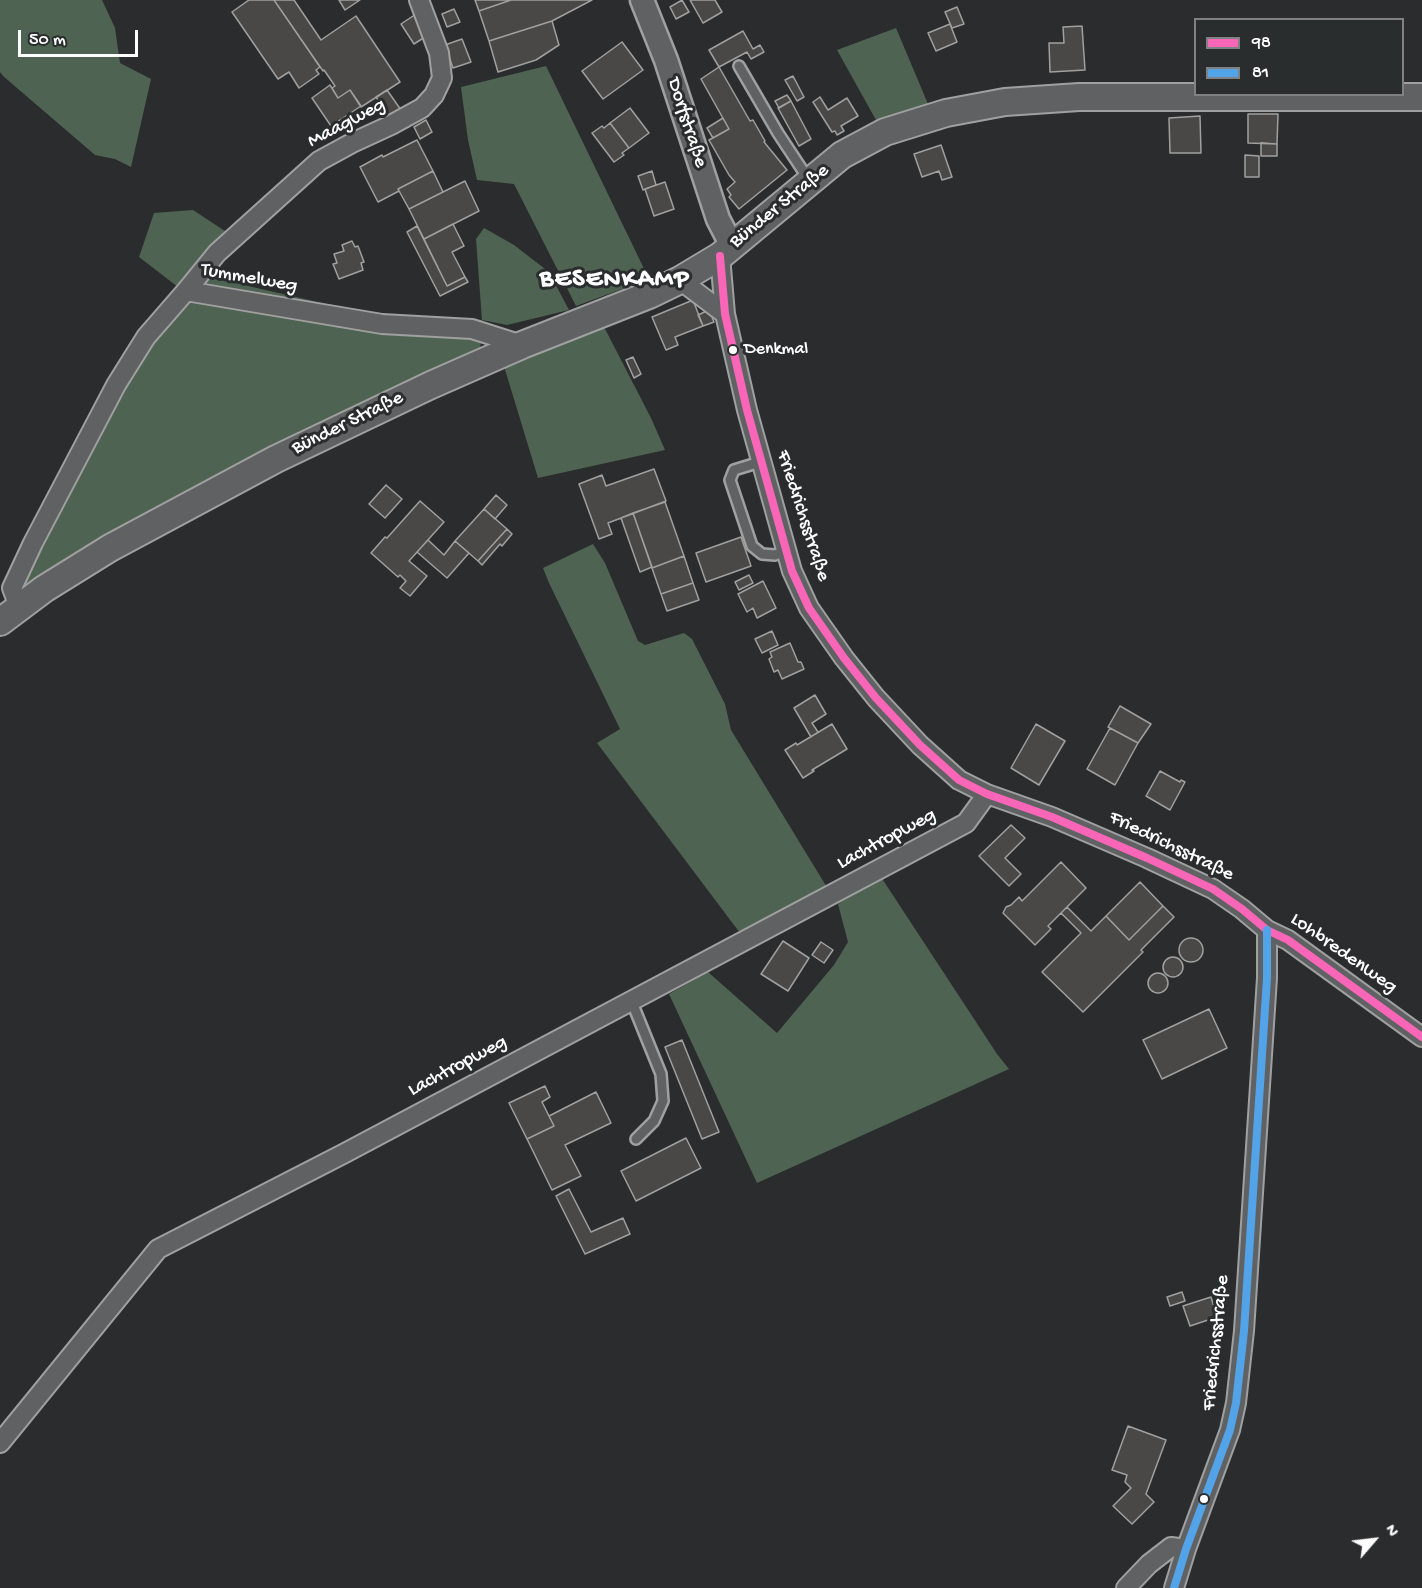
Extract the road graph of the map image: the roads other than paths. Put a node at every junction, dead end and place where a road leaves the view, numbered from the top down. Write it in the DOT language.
graph roads {
  1 [pos="419,0"];
  2 [pos="642,0"];
  3 [pos="739,66"];
  4 [pos="1422,97"];
  5 [pos="810,182"];
  6 [pos="726,251"];
  7 [pos="680,280"];
  8 [pos="186,291"];
  9 [pos="725,314"];
  10 [pos="522,345"];
  11 [pos="760,462"];
  12 [pos="786,551"];
  13 [pos="9,614"];
  14 [pos="987,794"];
  15 [pos="1267,930"];
  16 [pos="630,1000"];
  17 [pos="1422,1038"];
  18 [pos="636,1139"];
  19 [pos="0,1443"];
  20 [pos="1186,1549"];
  21 [pos="1126,1588"];
  22 [pos="1174,1588"];
  1 -- 8 [label="street, Maagweg"];
  2 -- 6 [label="street, Dorfstraße"];
  3 -- 5 [label="lane"];
  4 -- 5 [label="main road, Bünder Straße"];
  5 -- 6 [label="main road, Bünder Straße"];
  6 -- 7 [label="main road, Bünder Straße"];
  6 -- 9 [label="street, Friedrichsstraße"];
  7 -- 9 [label="street"];
  7 -- 10 [label="main road, Bünder Straße"];
  8 -- 10 [label="street, Tummelweg"];
  8 -- 13 [label="street, Tummelweg"];
  9 -- 11 [label="street, Friedrichsstraße"];
  10 -- 13 [label="main road, Bünder Straße"];
  11 -- 12 [label="street, Friedrichsstraße"];
  11 -- 12 [label="lane"];
  12 -- 14 [label="street, Friedrichsstraße"];
  14 -- 15 [label="street, Friedrichsstraße"];
  14 -- 16 [label="street, Lachtropweg"];
  15 -- 17 [label="street, Lohbredenweg"];
  15 -- 20 [label="street, Friedrichsstraße"];
  16 -- 18 [label="lane"];
  16 -- 19 [label="street, Lachtropweg"];
  20 -- 21 [label="street"];
  20 -- 22 [label="street, Friedrichsstraße"];
}
